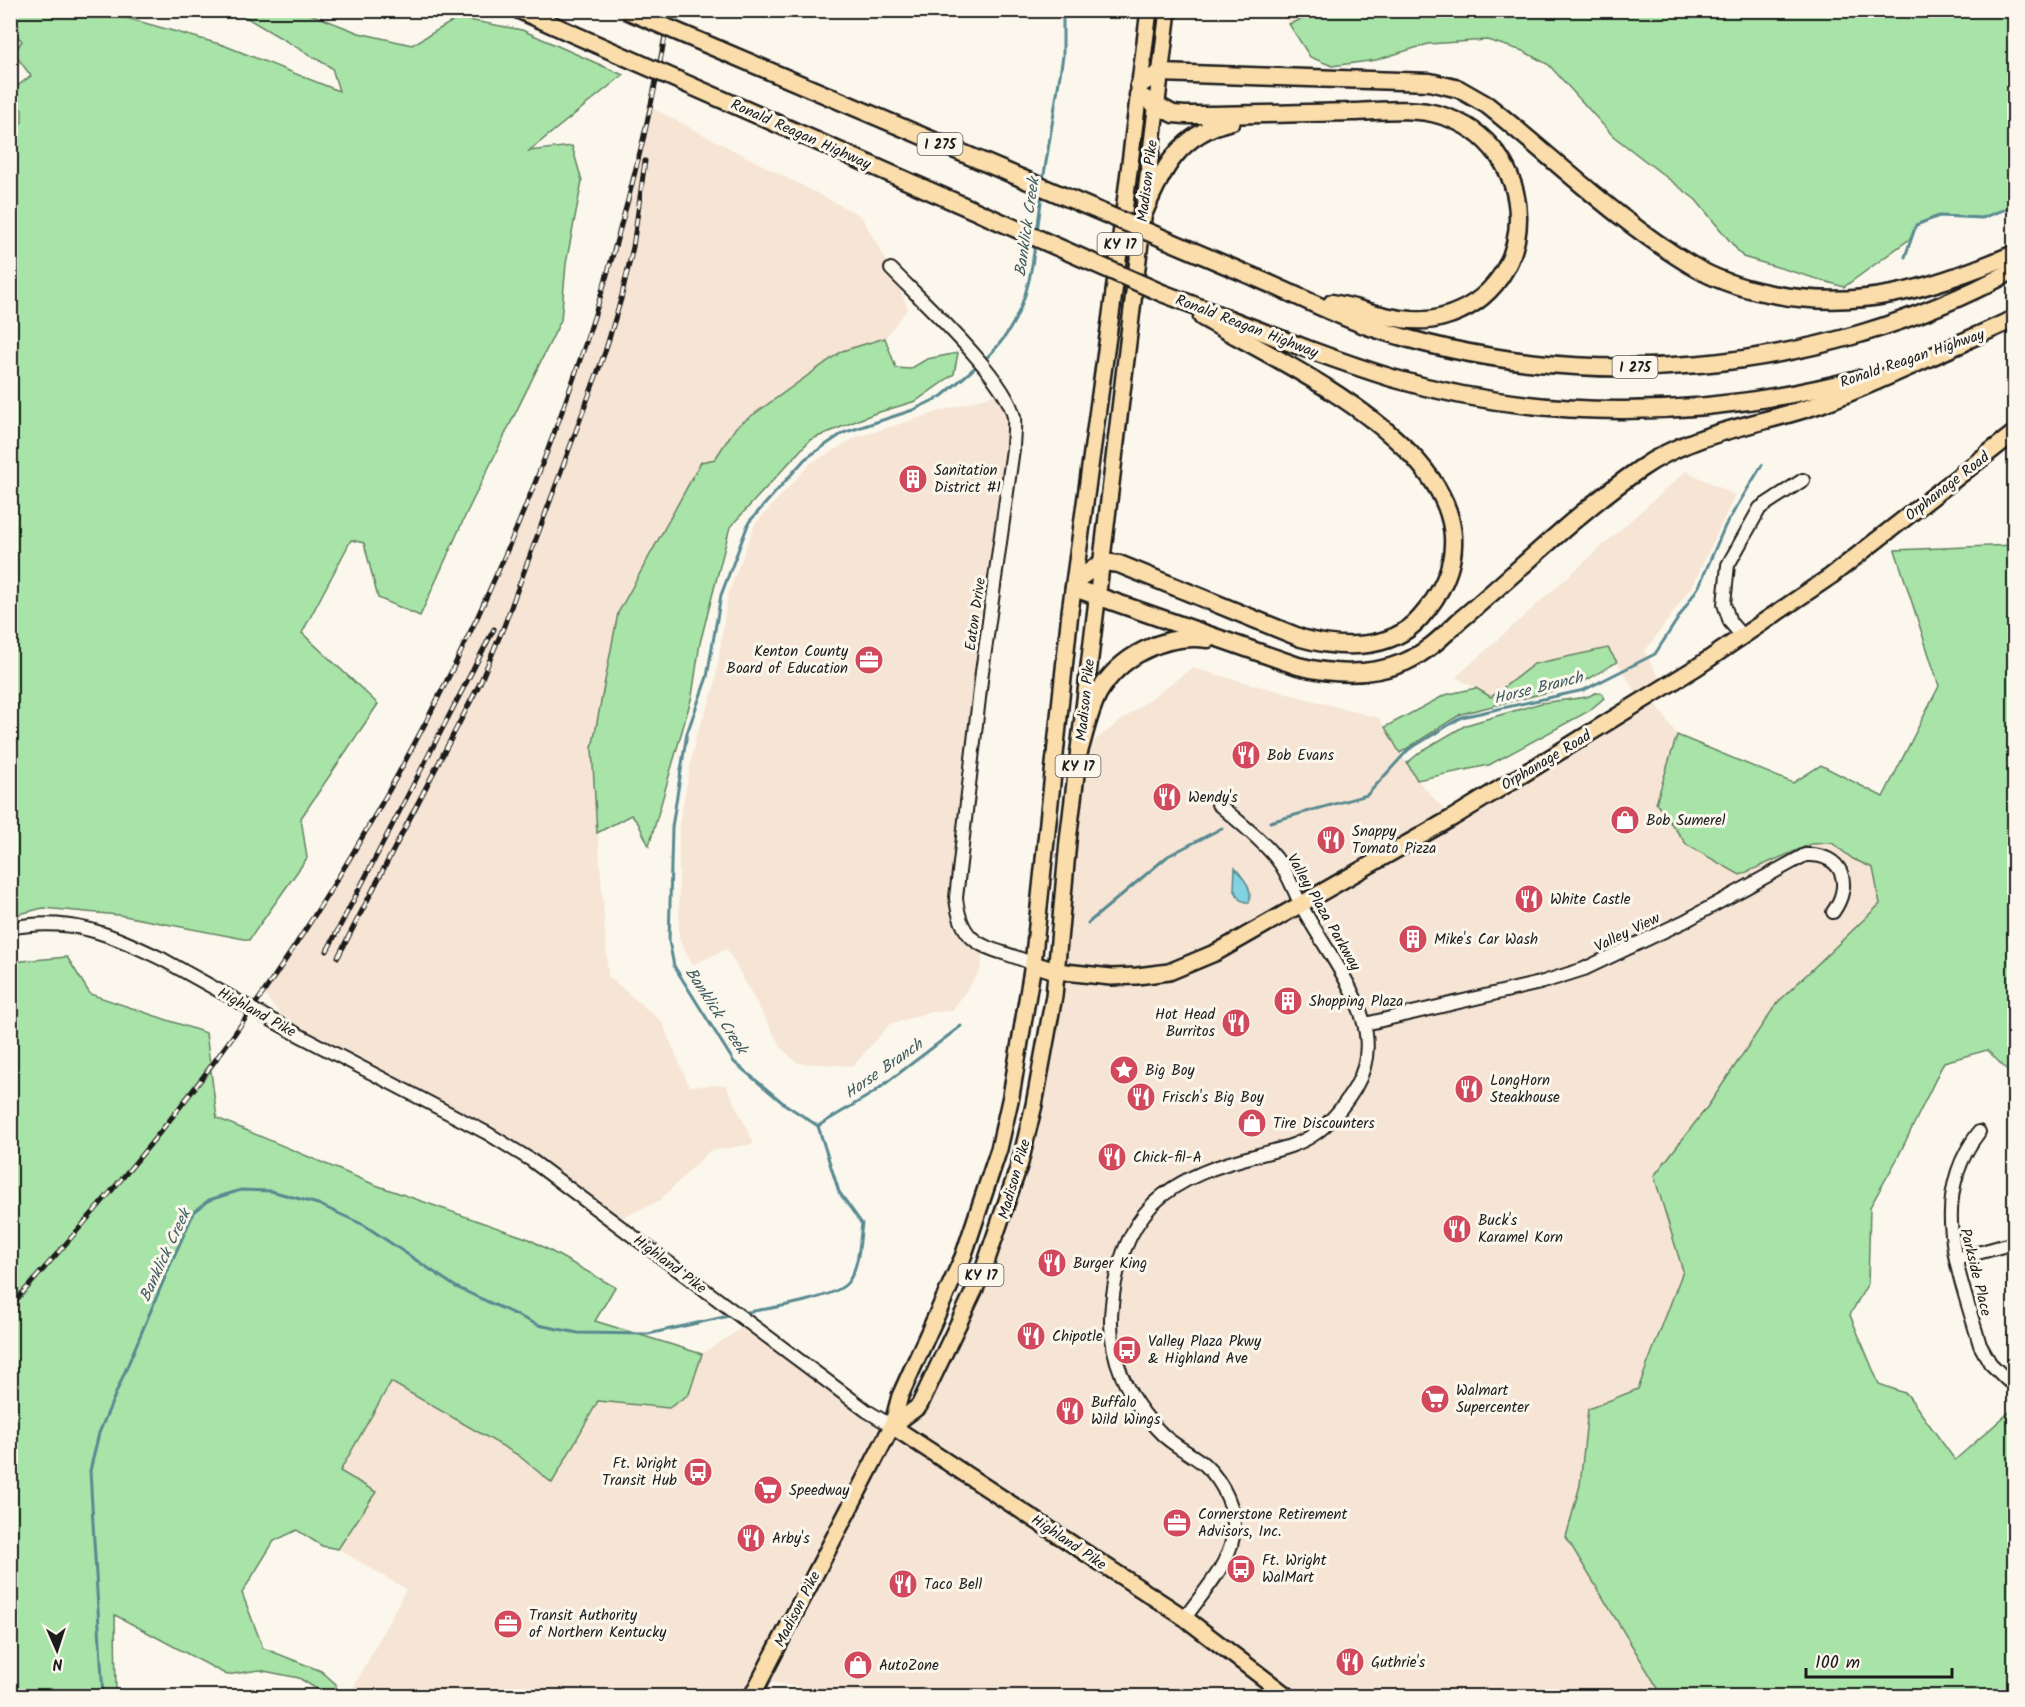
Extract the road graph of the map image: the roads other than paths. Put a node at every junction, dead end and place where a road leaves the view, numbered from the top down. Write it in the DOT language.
graph roads {
  1 [pos="519,10"];
  2 [pos="626,10"];
  3 [pos="1149,10"];
  4 [pos="1168,10"];
  5 [pos="1160,74"];
  6 [pos="1138,90"];
  7 [pos="1156,104"];
  8 [pos="1261,114"];
  9 [pos="1143,215"];
  10 [pos="2014,254"];
  11 [pos="891,269"];
  12 [pos="2014,270"];
  13 [pos="1162,293"];
  14 [pos="1298,296"];
  15 [pos="2014,319"];
  16 [pos="1965,342"];
  17 [pos="2014,433"];
  18 [pos="1803,480"];
  19 [pos="1103,562"];
  20 [pos="1075,584"];
  21 [pos="1096,595"];
  22 [pos="1743,637"];
  23 [pos="1228,642"];
  24 [pos="1079,752"];
  25 [pos="1218,804"];
  26 [pos="1301,905"];
  27 [pos="1833,912"];
  28 [pos="10,928"];
  29 [pos="1033,964"];
  30 [pos="1056,971"];
  31 [pos="1365,1024"];
  32 [pos="1979,1132"];
  33 [pos="2014,1243"];
  34 [pos="1956,1259"];
  35 [pos="2007,1380"];
  36 [pos="892,1426"];
  37 [pos="1185,1618"];
  38 [pos="752,1696"];
  39 [pos="1287,1696"];
  1 -- 13 [label="highway, Ronald Reagan Highway, bridge"];
  2 -- 14 [label="highway, I 275, bridge"];
  3 -- 6 [label="main road, Madison Pike / KY 17"];
  4 -- 5 [label="main road, Madison Pike / KY 17"];
  5 -- 6 [label="highway"];
  5 -- 7 [label="main road, Madison Pike / KY 17"];
  5 -- 10 [label="highway"];
  6 -- 7 [label="highway"];
  6 -- 20 [label="main road, Madison Pike / KY 17"];
  7 -- 8 [label="highway"];
  7 -- 9 [label="main road, Madison Pike / KY 17"];
  8 -- 9 [label="highway"];
  8 -- 14 [label="highway"];
  9 -- 19 [label="main road, Madison Pike / KY 17"];
  11 -- 29 [label="street, Eaton Drive"];
  12 -- 14 [label="highway, I 275"];
  13 -- 16 [label="highway, Ronald Reagan Highway"];
  13 -- 19 [label="highway"];
  15 -- 16 [label="highway, Ronald Reagan Highway"];
  16 -- 23 [label="highway"];
  17 -- 22 [label="main road, Orphanage Road"];
  18 -- 22 [label="street"];
  19 -- 20 [label="highway"];
  19 -- 21 [label="main road, Madison Pike / KY 17"];
  20 -- 21 [label="highway"];
  20 -- 29 [label="main road, Madison Pike / KY 17"];
  21 -- 23 [label="highway"];
  21 -- 24 [label="main road, Madison Pike / KY 17"];
  22 -- 26 [label="main road, Orphanage Road"];
  23 -- 24 [label="highway"];
  24 -- 30 [label="main road, Madison Pike / KY 17"];
  25 -- 26 [label="street, Valley Plaza Parkway"];
  26 -- 30 [label="main road, Orphanage Road"];
  26 -- 31 [label="street, Valley Plaza Parkway"];
  27 -- 31 [label="street, Valley View"];
  28 -- 36 [label="street, Highland Pike, bridge"];
  29 -- 30 [label="main road, Orphanage Road"];
  29 -- 36 [label="main road, Madison Pike / KY 17"];
  30 -- 36 [label="main road, Madison Pike / KY 17"];
  31 -- 37 [label="street, Valley Plaza Parkway"];
  32 -- 34 [label="street, Parkside Place"];
  33 -- 34 [label="street"];
  34 -- 35 [label="street, Parkside Place"];
  36 -- 37 [label="main road, Highland Pike"];
  36 -- 38 [label="main road, Madison Pike / KY 17"];
  37 -- 39 [label="main road, Highland Pike"];
}
